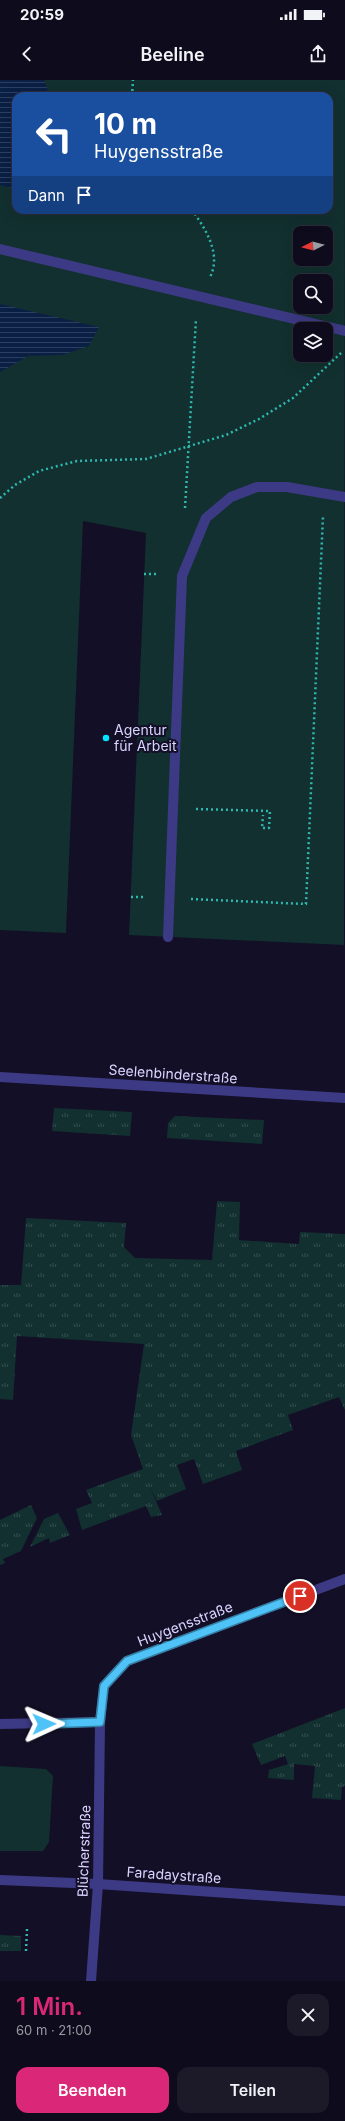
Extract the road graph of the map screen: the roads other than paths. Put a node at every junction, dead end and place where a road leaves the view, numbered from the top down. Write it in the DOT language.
graph roads {
  1 [pos="0,249"];
  2 [pos="345,331"];
  3 [pos="345,497"];
  4 [pos="168,937"];
  5 [pos="0,1077"];
  6 [pos="345,1098"];
  7 [pos="345,1579"];
  8 [pos="100,1722"];
  9 [pos="0,1724"];
  10 [pos="0,1880"];
  11 [pos="98,1884"];
  12 [pos="345,1901"];
  13 [pos="91,1981"];
  1 -- 2 [label="street"];
  3 -- 4 [label="street"];
  5 -- 6 [label="street, Seelenbinderstraße"];
  7 -- 8 [label="street, Huygensstraße"];
  8 -- 9 [label="street"];
  8 -- 11 [label="street, Blücherstraße"];
  10 -- 11 [label="street, Faradaystraße"];
  11 -- 12 [label="street, Faradaystraße"];
  11 -- 13 [label="street, Blücherstraße"];
}
